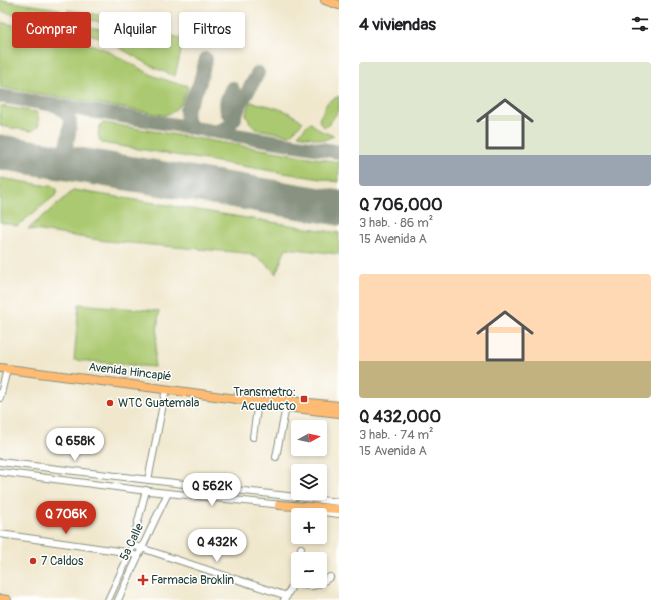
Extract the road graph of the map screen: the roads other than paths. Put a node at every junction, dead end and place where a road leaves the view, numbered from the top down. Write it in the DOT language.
graph roads {
  1 [pos="326,0"];
  2 [pos="339,5"];
  3 [pos="3,369"];
  4 [pos="166,389"];
  5 [pos="0,398"];
  6 [pos="258,402"];
  7 [pos="339,406"];
  8 [pos="286,407"];
  9 [pos="339,413"];
  10 [pos="253,438"];
  11 [pos="276,457"];
  12 [pos="0,462"];
  13 [pos="0,472"];
  14 [pos="148,480"];
  15 [pos="146,490"];
  16 [pos="168,493"];
  17 [pos="339,502"];
  18 [pos="279,504"];
  19 [pos="339,509"];
  20 [pos="339,514"];
  21 [pos="0,534"];
  22 [pos="132,545"];
  23 [pos="142,548"];
  24 [pos="301,548"];
  25 [pos="300,552"];
  26 [pos="130,553"];
  27 [pos="138,556"];
  28 [pos="330,577"];
  29 [pos="327,579"];
  30 [pos="291,588"];
  31 [pos="286,598"];
  32 [pos="0,599"];
  33 [pos="7,600"];
  34 [pos="108,600"];
  35 [pos="118,600"];
  1 -- 2 [label="main road"];
  3 -- 4 [label="main road, Avenida Hincapié"];
  3 -- 5 [label="street"];
  4 -- 6 [label="main road, Avenida Hincapié"];
  4 -- 14 [label="street"];
  6 -- 7 [label="main road, Avenida Hincapié"];
  6 -- 8 [label="main road, Avenida Hincapié"];
  6 -- 10 [label="street"];
  8 -- 9 [label="main road, Avenida Hincapié"];
  8 -- 11 [label="street"];
  12 -- 14 [label="street"];
  13 -- 15 [label="street"];
  14 -- 17 [label="street"];
  15 -- 16 [label="street"];
  15 -- 22 [label="street, 5a Calle"];
  16 -- 18 [label="street"];
  16 -- 23 [label="street, 5a Calle"];
  18 -- 19 [label="main road"];
  18 -- 20 [label="street"];
  21 -- 26 [label="street"];
  22 -- 23 [label="street"];
  22 -- 26 [label="street, 5a Calle"];
  23 -- 27 [label="street, 5a Calle"];
  23 -- 31 [label="street"];
  24 -- 25 [label="street"];
  26 -- 27 [label="street"];
  26 -- 34 [label="street, 5a Calle"];
  27 -- 35 [label="street, 5a Calle"];
  28 -- 29 [label="street"];
  30 -- 31 [label="street"];
  32 -- 33 [label="main road"];
}
